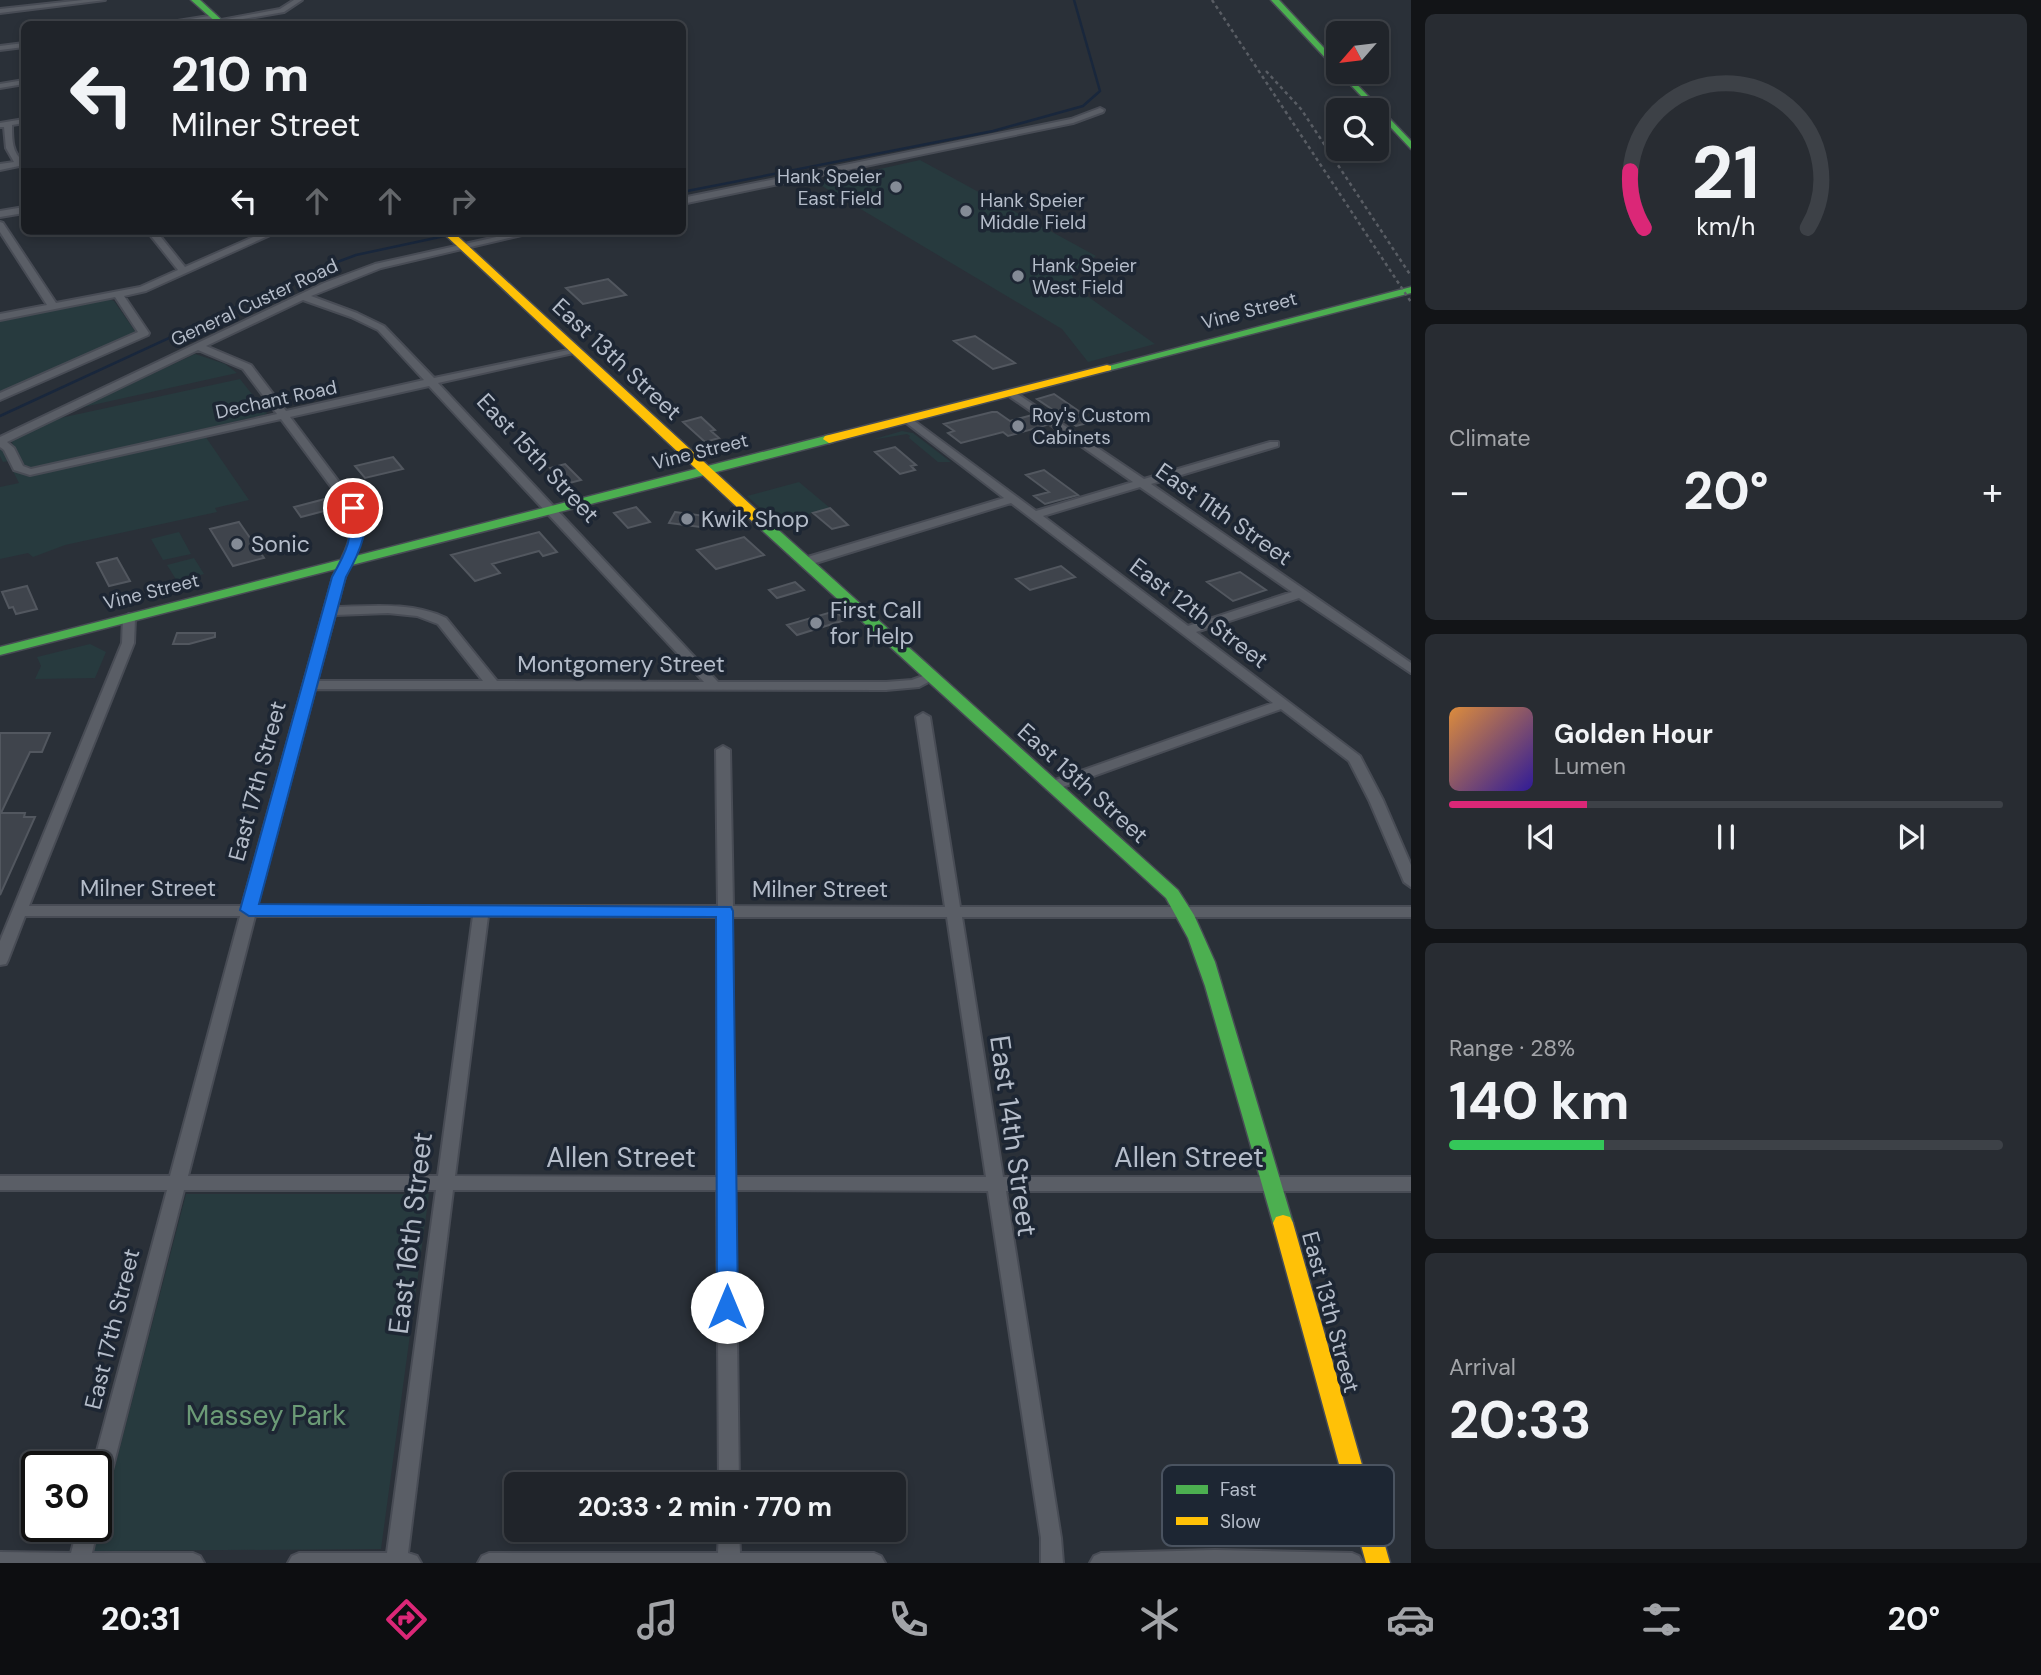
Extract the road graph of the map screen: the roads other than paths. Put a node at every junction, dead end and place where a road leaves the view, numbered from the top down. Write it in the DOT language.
graph roads {
  1 [pos="102,0"];
  2 [pos="195,0"];
  3 [pos="299,0"];
  4 [pos="1275,0"];
  5 [pos="0,11"];
  6 [pos="219,21"];
  7 [pos="21,45"];
  8 [pos="0,48"];
  9 [pos="1326,55"];
  10 [pos="21,82"];
  11 [pos="1353,84"];
  12 [pos="0,86"];
  13 [pos="1100,110"];
  14 [pos="4,125"];
  15 [pos="1411,146"];
  16 [pos="21,162"];
  17 [pos="21,164"];
  18 [pos="0,167"];
  19 [pos="686,200"];
  20 [pos="21,210"];
  21 [pos="0,214"];
  22 [pos="0,225"];
  23 [pos="154,235"];
  24 [pos="266,235"];
  25 [pos="450,235"];
  26 [pos="517,235"];
  27 [pos="462,247"];
  28 [pos="183,271"];
  29 [pos="1411,290"];
  30 [pos="118,294"];
  31 [pos="303,297"];
  32 [pos="53,306"];
  33 [pos="0,317"];
  34 [pos="200,347"];
  35 [pos="574,350"];
  36 [pos="432,383"];
  37 [pos="1013,394"];
  38 [pos="0,397"];
  39 [pos="284,416"];
  40 [pos="909,420"];
  41 [pos="0,441"];
  42 [pos="1274,444"];
  43 [pos="706,471"];
  44 [pos="1143,483"];
  45 [pos="1013,499"];
  46 [pos="551,510"];
  47 [pos="1034,515"];
  48 [pos="805,562"];
  49 [pos="345,564"];
  50 [pos="1301,593"];
  51 [pos="330,611"];
  52 [pos="129,618"];
  53 [pos="1187,631"];
  54 [pos="0,652"];
  55 [pos="1411,668"];
  56 [pos="931,677"];
  57 [pos="310,685"];
  58 [pos="493,685"];
  59 [pos="714,685"];
  60 [pos="1284,704"];
  61 [pos="923,717"];
  62 [pos="723,750"];
  63 [pos="1052,786"];
  64 [pos="1411,882"];
  65 [pos="249,910"];
  66 [pos="19,911"];
  67 [pos="481,911"];
  68 [pos="725,911"];
  69 [pos="955,911"];
  70 [pos="1184,911"];
  71 [pos="1411,912"];
  72 [pos="0,960"];
  73 [pos="0,1183"];
  74 [pos="177,1184"];
  75 [pos="445,1184"];
  76 [pos="726,1184"];
  77 [pos="994,1184"];
  78 [pos="1270,1184"];
  79 [pos="1411,1184"];
  80 [pos="107,1451"];
  81 [pos="1350,1465"];
  82 [pos="729,1472"];
  83 [pos="84,1542"];
  84 [pos="729,1542"];
  85 [pos="1373,1546"];
  86 [pos="0,1562"];
  87 [pos="79,1562"];
  88 [pos="193,1563"];
  89 [pos="299,1563"];
  90 [pos="396,1563"];
  91 [pos="410,1563"];
  92 [pos="489,1563"];
  93 [pos="729,1563"];
  94 [pos="874,1563"];
  95 [pos="1052,1563"];
  96 [pos="1101,1563"];
  97 [pos="1352,1563"];
  98 [pos="1378,1563"];
  1 -- 5 [label="street"];
  2 -- 6 [label="main road"];
  3 -- 6 [label="street"];
  4 -- 9 [label="main road"];
  7 -- 8 [label="street"];
  10 -- 12 [label="street"];
  11 -- 15 [label="main road"];
  13 -- 19 [label="street"];
  14 -- 16 [label="street"];
  17 -- 18 [label="street"];
  20 -- 21 [label="street"];
  22 -- 32 [label="street"];
  23 -- 28 [label="street"];
  24 -- 28 [label="street"];
  25 -- 27 [label="main road, East 13th Street"];
  26 -- 27 [label="street, General Custer Road"];
  27 -- 31 [label="street, General Custer Road"];
  27 -- 35 [label="main road, East 13th Street"];
  28 -- 30 [label="street"];
  29 -- 37 [label="main road, Vine Street"];
  30 -- 32 [label="street"];
  30 -- 38 [label="street, General Custer Road"];
  31 -- 34 [label="street, General Custer Road"];
  31 -- 36 [label="street, East 15th Street"];
  32 -- 33 [label="street"];
  34 -- 39 [label="street, East 17th Street"];
  34 -- 41 [label="street, General Custer Road"];
  35 -- 36 [label="street, Dechant Road"];
  35 -- 43 [label="main road, East 13th Street"];
  36 -- 39 [label="street, Dechant Road"];
  36 -- 46 [label="street, East 15th Street"];
  37 -- 40 [label="main road, Vine Street"];
  37 -- 44 [label="street, East 11th Street"];
  39 -- 41 [label="street, Dechant Road"];
  39 -- 49 [label="street, East 17th Street"];
  40 -- 43 [label="main road, Vine Street"];
  40 -- 45 [label="street, East 12th Street"];
  42 -- 44 [label="street"];
  43 -- 46 [label="main road, Vine Street"];
  43 -- 48 [label="main road, East 13th Street"];
  44 -- 47 [label="street"];
  44 -- 50 [label="street, East 11th Street"];
  45 -- 47 [label="street, East 12th Street"];
  45 -- 48 [label="street"];
  46 -- 49 [label="main road, Vine Street"];
  46 -- 59 [label="street, East 15th Street"];
  47 -- 53 [label="street, East 12th Street"];
  48 -- 56 [label="main road, East 13th Street"];
  49 -- 51 [label="street, East 17th Street"];
  49 -- 52 [label="main road, Vine Street"];
  50 -- 53 [label="street"];
  50 -- 55 [label="street, East 11th Street"];
  51 -- 57 [label="street, East 17th Street"];
  51 -- 58 [label="street"];
  52 -- 54 [label="main road, Vine Street"];
  52 -- 66 [label="street"];
  53 -- 60 [label="street, East 12th Street"];
  56 -- 59 [label="street, Montgomery Street"];
  56 -- 63 [label="main road, East 13th Street"];
  57 -- 58 [label="street, Montgomery Street"];
  57 -- 65 [label="street, East 17th Street"];
  58 -- 59 [label="street, Montgomery Street"];
  60 -- 63 [label="street"];
  60 -- 64 [label="street, East 12th Street"];
  61 -- 69 [label="street, East 14th Street"];
  62 -- 68 [label="street"];
  63 -- 70 [label="main road, East 13th Street"];
  65 -- 66 [label="street, Milner Street"];
  65 -- 67 [label="street, Milner Street"];
  65 -- 74 [label="street, East 17th Street"];
  66 -- 72 [label="street"];
  67 -- 68 [label="street, Milner Street"];
  67 -- 75 [label="street, East 16th Street"];
  68 -- 69 [label="street, Milner Street"];
  68 -- 76 [label="street"];
  69 -- 70 [label="street, Milner Street"];
  69 -- 77 [label="street, East 14th Street"];
  70 -- 71 [label="street, Milner Street"];
  70 -- 78 [label="main road, East 13th Street"];
  73 -- 74 [label="street, Allen Street"];
  74 -- 75 [label="street, Allen Street"];
  74 -- 80 [label="street, East 17th Street"];
  75 -- 76 [label="street, Allen Street"];
  75 -- 90 [label="street, East 16th Street"];
  76 -- 77 [label="street, Allen Street"];
  76 -- 82 [label="street"];
  77 -- 78 [label="street, Allen Street"];
  77 -- 95 [label="street, East 14th Street"];
  78 -- 79 [label="street, Allen Street"];
  78 -- 81 [label="main road, East 13th Street"];
  83 -- 87 [label="street"];
  84 -- 93 [label="street"];
  85 -- 98 [label="main road, East 13th Street"];
  86 -- 87 [label="street"];
  87 -- 88 [label="street"];
  89 -- 90 [label="street"];
  90 -- 91 [label="street"];
  92 -- 93 [label="street"];
  93 -- 94 [label="street"];
  96 -- 97 [label="street"];
}
